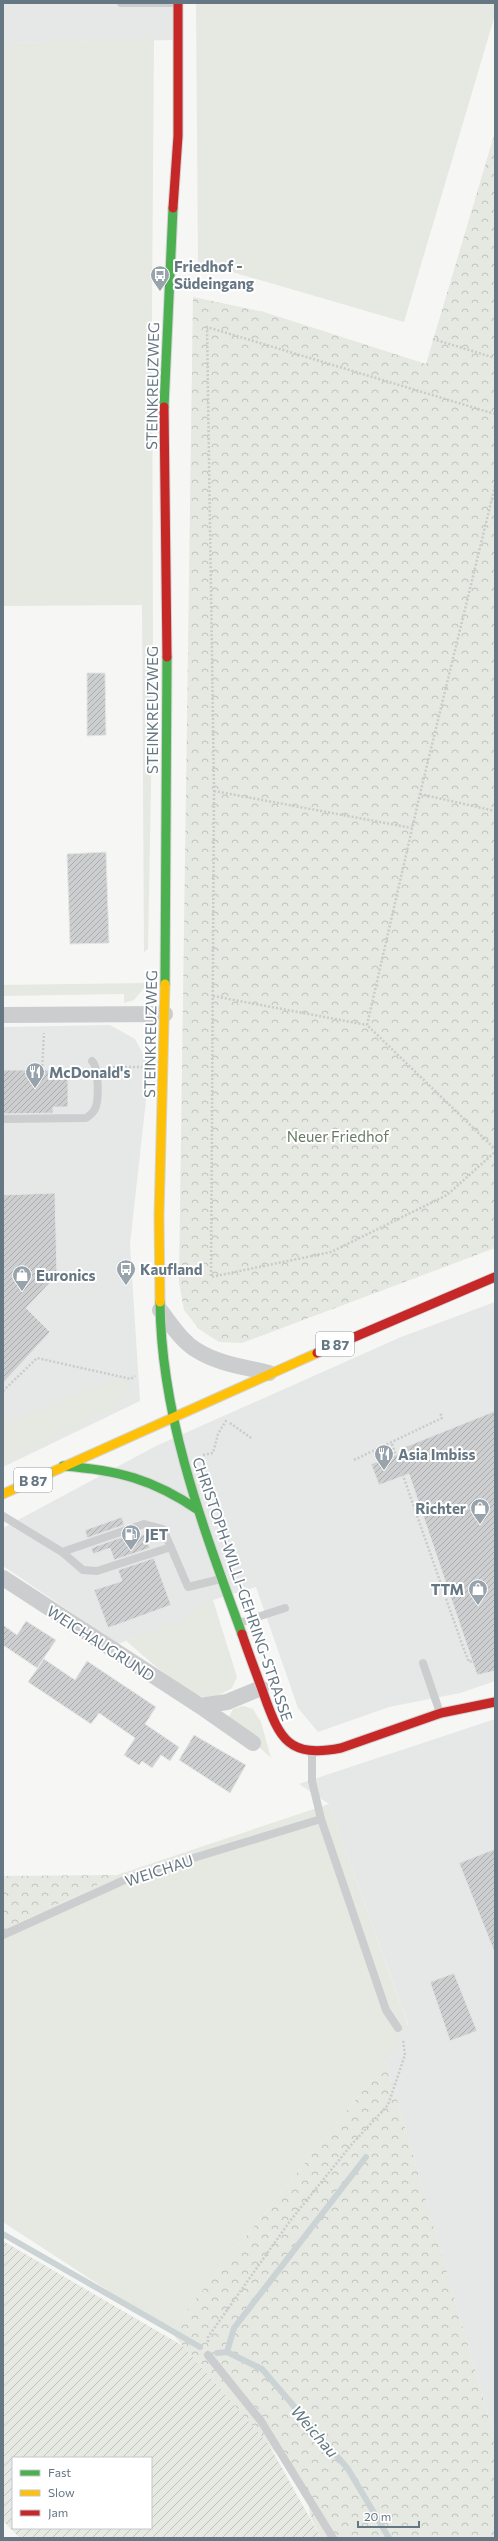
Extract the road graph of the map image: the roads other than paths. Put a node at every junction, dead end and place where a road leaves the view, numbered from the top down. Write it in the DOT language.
graph roads {
  1 [pos="121,3"];
  2 [pos="178,3"];
  3 [pos="165,1014"];
  4 [pos="3,1015"];
  5 [pos="95,1064"];
  6 [pos="3,1119"];
  7 [pos="495,1277"];
  8 [pos="160,1310"];
  9 [pos="269,1373"];
  10 [pos="173,1417"];
  11 [pos="63,1466"];
  12 [pos="3,1494"];
  13 [pos="198,1510"];
  14 [pos="3,1516"];
  15 [pos="171,1547"];
  16 [pos="62,1552"];
  17 [pos="3,1578"];
  18 [pos="222,1579"];
  19 [pos="285,1608"];
  20 [pos="239,1623"];
  21 [pos="423,1663"];
  22 [pos="261,1688"];
  23 [pos="495,1702"];
  24 [pos="200,1706"];
  25 [pos="440,1713"];
  26 [pos="253,1742"];
  27 [pos="312,1750"];
  28 [pos="321,1819"];
  29 [pos="3,1935"];
  30 [pos="398,2028"];
  31 [pos="208,2355"];
  32 [pos="333,2538"];
  1 -- 2 [label="lane"];
  2 -- 3 [label="street, STEINKREUZWEG"];
  3 -- 4 [label="street"];
  3 -- 8 [label="street, STEINKREUZWEG"];
  5 -- 6 [label="lane"];
  7 -- 9 [label="street, B 87"];
  8 -- 9 [label="street"];
  8 -- 10 [label="street, STEINKREUZWEG"];
  9 -- 10 [label="street, B 87"];
  10 -- 11 [label="street, B 87"];
  10 -- 13 [label="street, CHRISTOPH-WILLI-GEHRING-STRASSE"];
  11 -- 12 [label="street, B 87"];
  11 -- 13 [label="street"];
  13 -- 18 [label="street, CHRISTOPH-WILLI-GEHRING-STRASSE"];
  14 -- 16 [label="lane"];
  15 -- 16 [label="lane"];
  15 -- 16 [label="lane"];
  15 -- 18 [label="lane"];
  17 -- 24 [label="street, WEICHAUGRUND"];
  18 -- 20 [label="street, CHRISTOPH-WILLI-GEHRING-STRASSE"];
  19 -- 20 [label="lane"];
  20 -- 22 [label="street, CHRISTOPH-WILLI-GEHRING-STRASSE"];
  21 -- 25 [label="lane"];
  22 -- 24 [label="street"];
  22 -- 27 [label="street, CHRISTOPH-WILLI-GEHRING-STRASSE"];
  23 -- 25 [label="street, CHRISTOPH-WILLI-GEHRING-STRASSE"];
  24 -- 26 [label="street, WEICHAUGRUND"];
  25 -- 27 [label="street, CHRISTOPH-WILLI-GEHRING-STRASSE"];
  27 -- 28 [label="lane"];
  28 -- 29 [label="lane, WEICHAU"];
  28 -- 30 [label="lane"];
  31 -- 32 [label="lane"];
}
